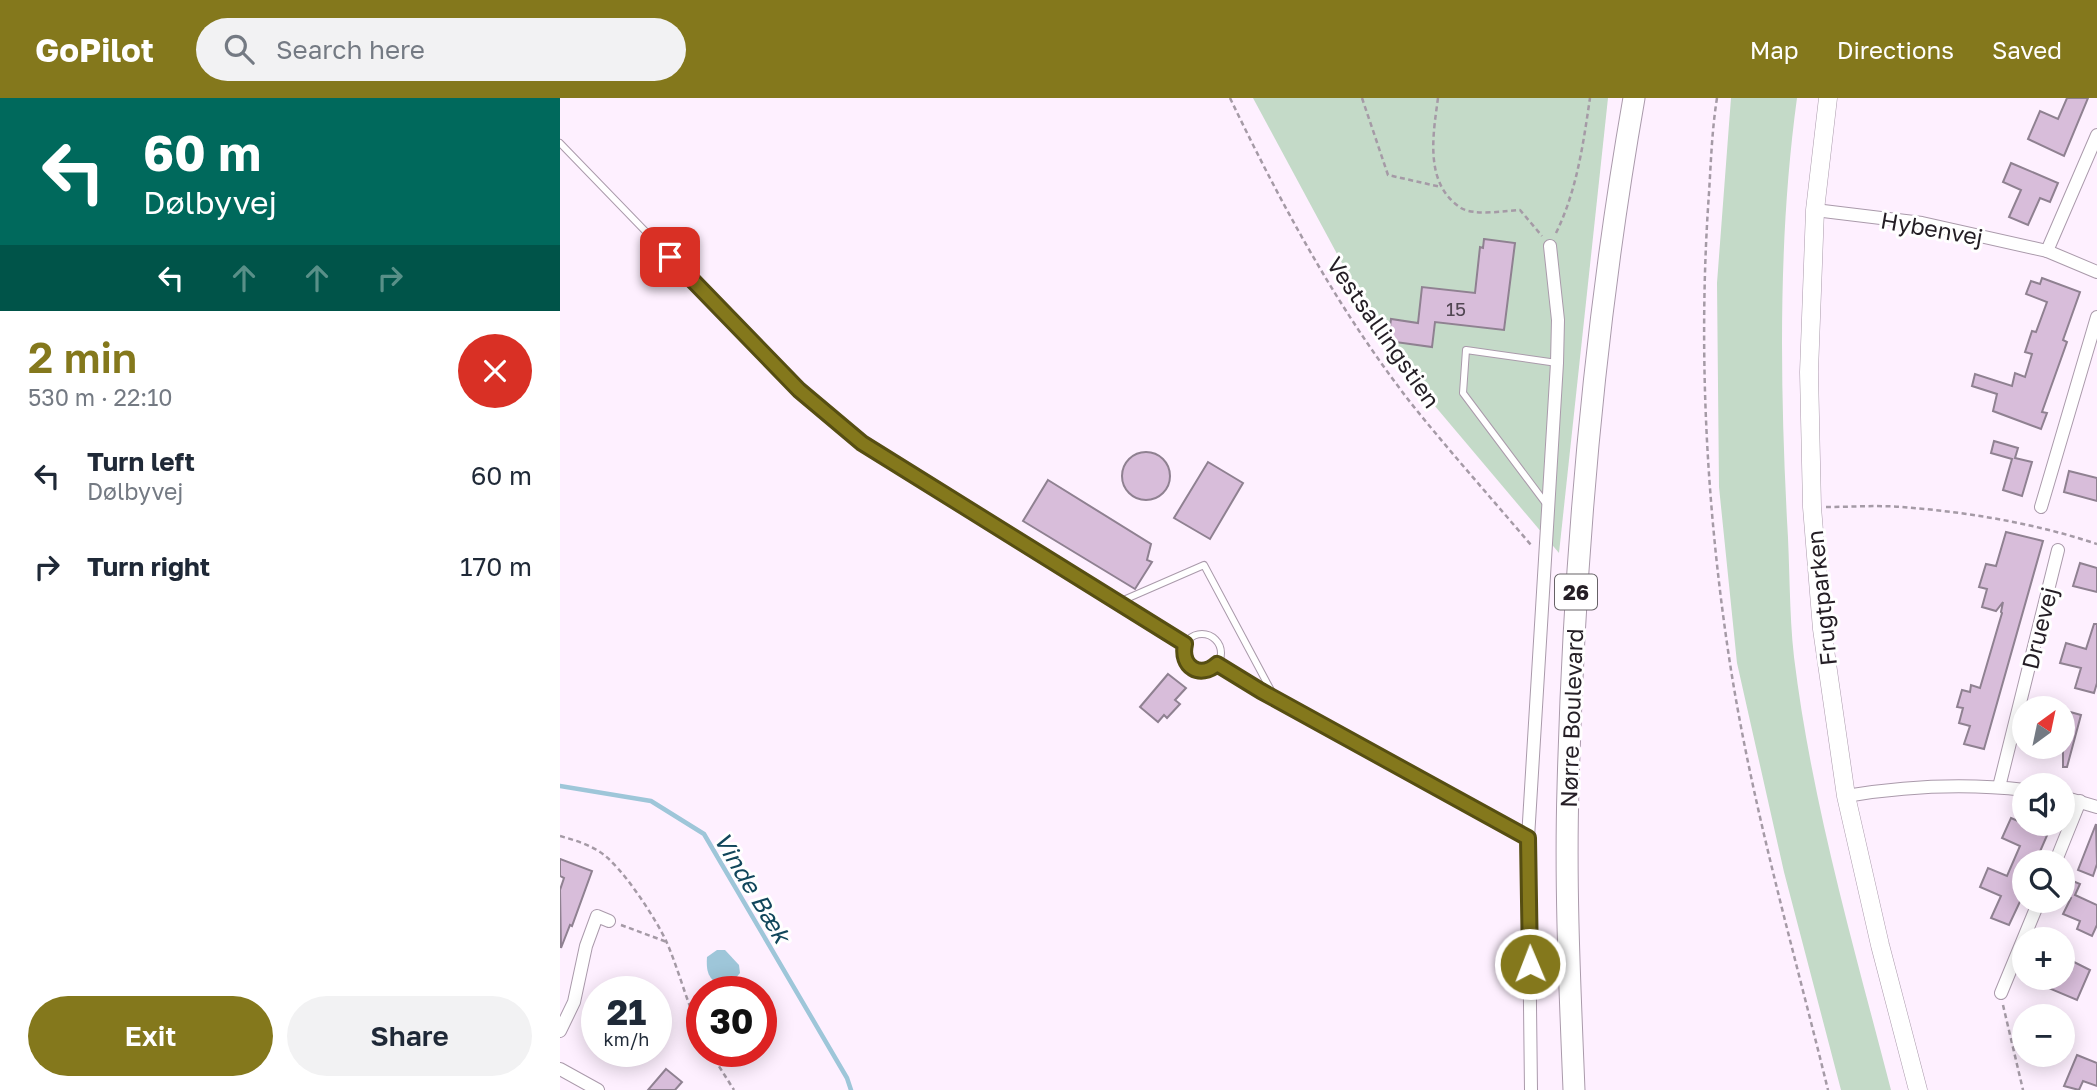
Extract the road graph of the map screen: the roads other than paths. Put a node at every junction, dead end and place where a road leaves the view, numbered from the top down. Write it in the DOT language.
graph roads {
  1 [pos="1634,98"];
  2 [pos="1828,98"];
  3 [pos="2097,135"];
  4 [pos="560,143"];
  5 [pos="1815,210"];
  6 [pos="1550,246"];
  7 [pos="2047,251"];
  8 [pos="2097,272"];
  9 [pos="2097,317"];
  10 [pos="1558,363"];
  11 [pos="1548,507"];
  12 [pos="2041,507"];
  13 [pos="2058,550"];
  14 [pos="1118,602"];
  15 [pos="1185,644"];
  16 [pos="1217,664"];
  17 [pos="1274,696"];
  18 [pos="1999,787"];
  19 [pos="2012,788"];
  20 [pos="1846,796"];
  21 [pos="2075,800"];
  22 [pos="2080,801"];
  23 [pos="2097,807"];
  24 [pos="1528,838"];
  25 [pos="2060,850"];
  26 [pos="2034,913"];
  27 [pos="608,921"];
  28 [pos="2001,993"];
  29 [pos="560,1031"];
  30 [pos="560,1069"];
  31 [pos="598,1090"];
  32 [pos="1531,1090"];
  33 [pos="1574,1090"];
  34 [pos="1918,1090"];
  1 -- 33 [label="highway, Nørre Boulevard / 26"];
  2 -- 5 [label="street, Frugtparken"];
  3 -- 7 [label="street"];
  4 -- 14 [label="lane"];
  5 -- 7 [label="street, Hybenvej"];
  5 -- 20 [label="street, Frugtparken"];
  6 -- 10 [label="street"];
  7 -- 8 [label="street, Hybenvej"];
  9 -- 12 [label="street"];
  10 -- 11 [label="street"];
  10 -- 11 [label="lane"];
  11 -- 24 [label="street"];
  13 -- 18 [label="street, Druevej"];
  14 -- 15 [label="lane"];
  14 -- 17 [label="lane"];
  15 -- 16 [label="lane"];
  15 -- 16 [label="lane"];
  16 -- 17 [label="lane"];
  17 -- 24 [label="lane"];
  18 -- 19 [label="street"];
  18 -- 20 [label="street"];
  20 -- 34 [label="street, Frugtparken"];
  21 -- 22 [label="street"];
  22 -- 23 [label="street"];
  22 -- 25 [label="street"];
  24 -- 32 [label="street"];
  26 -- 28 [label="street"];
  27 -- 29 [label="street"];
  30 -- 31 [label="street"];
}
